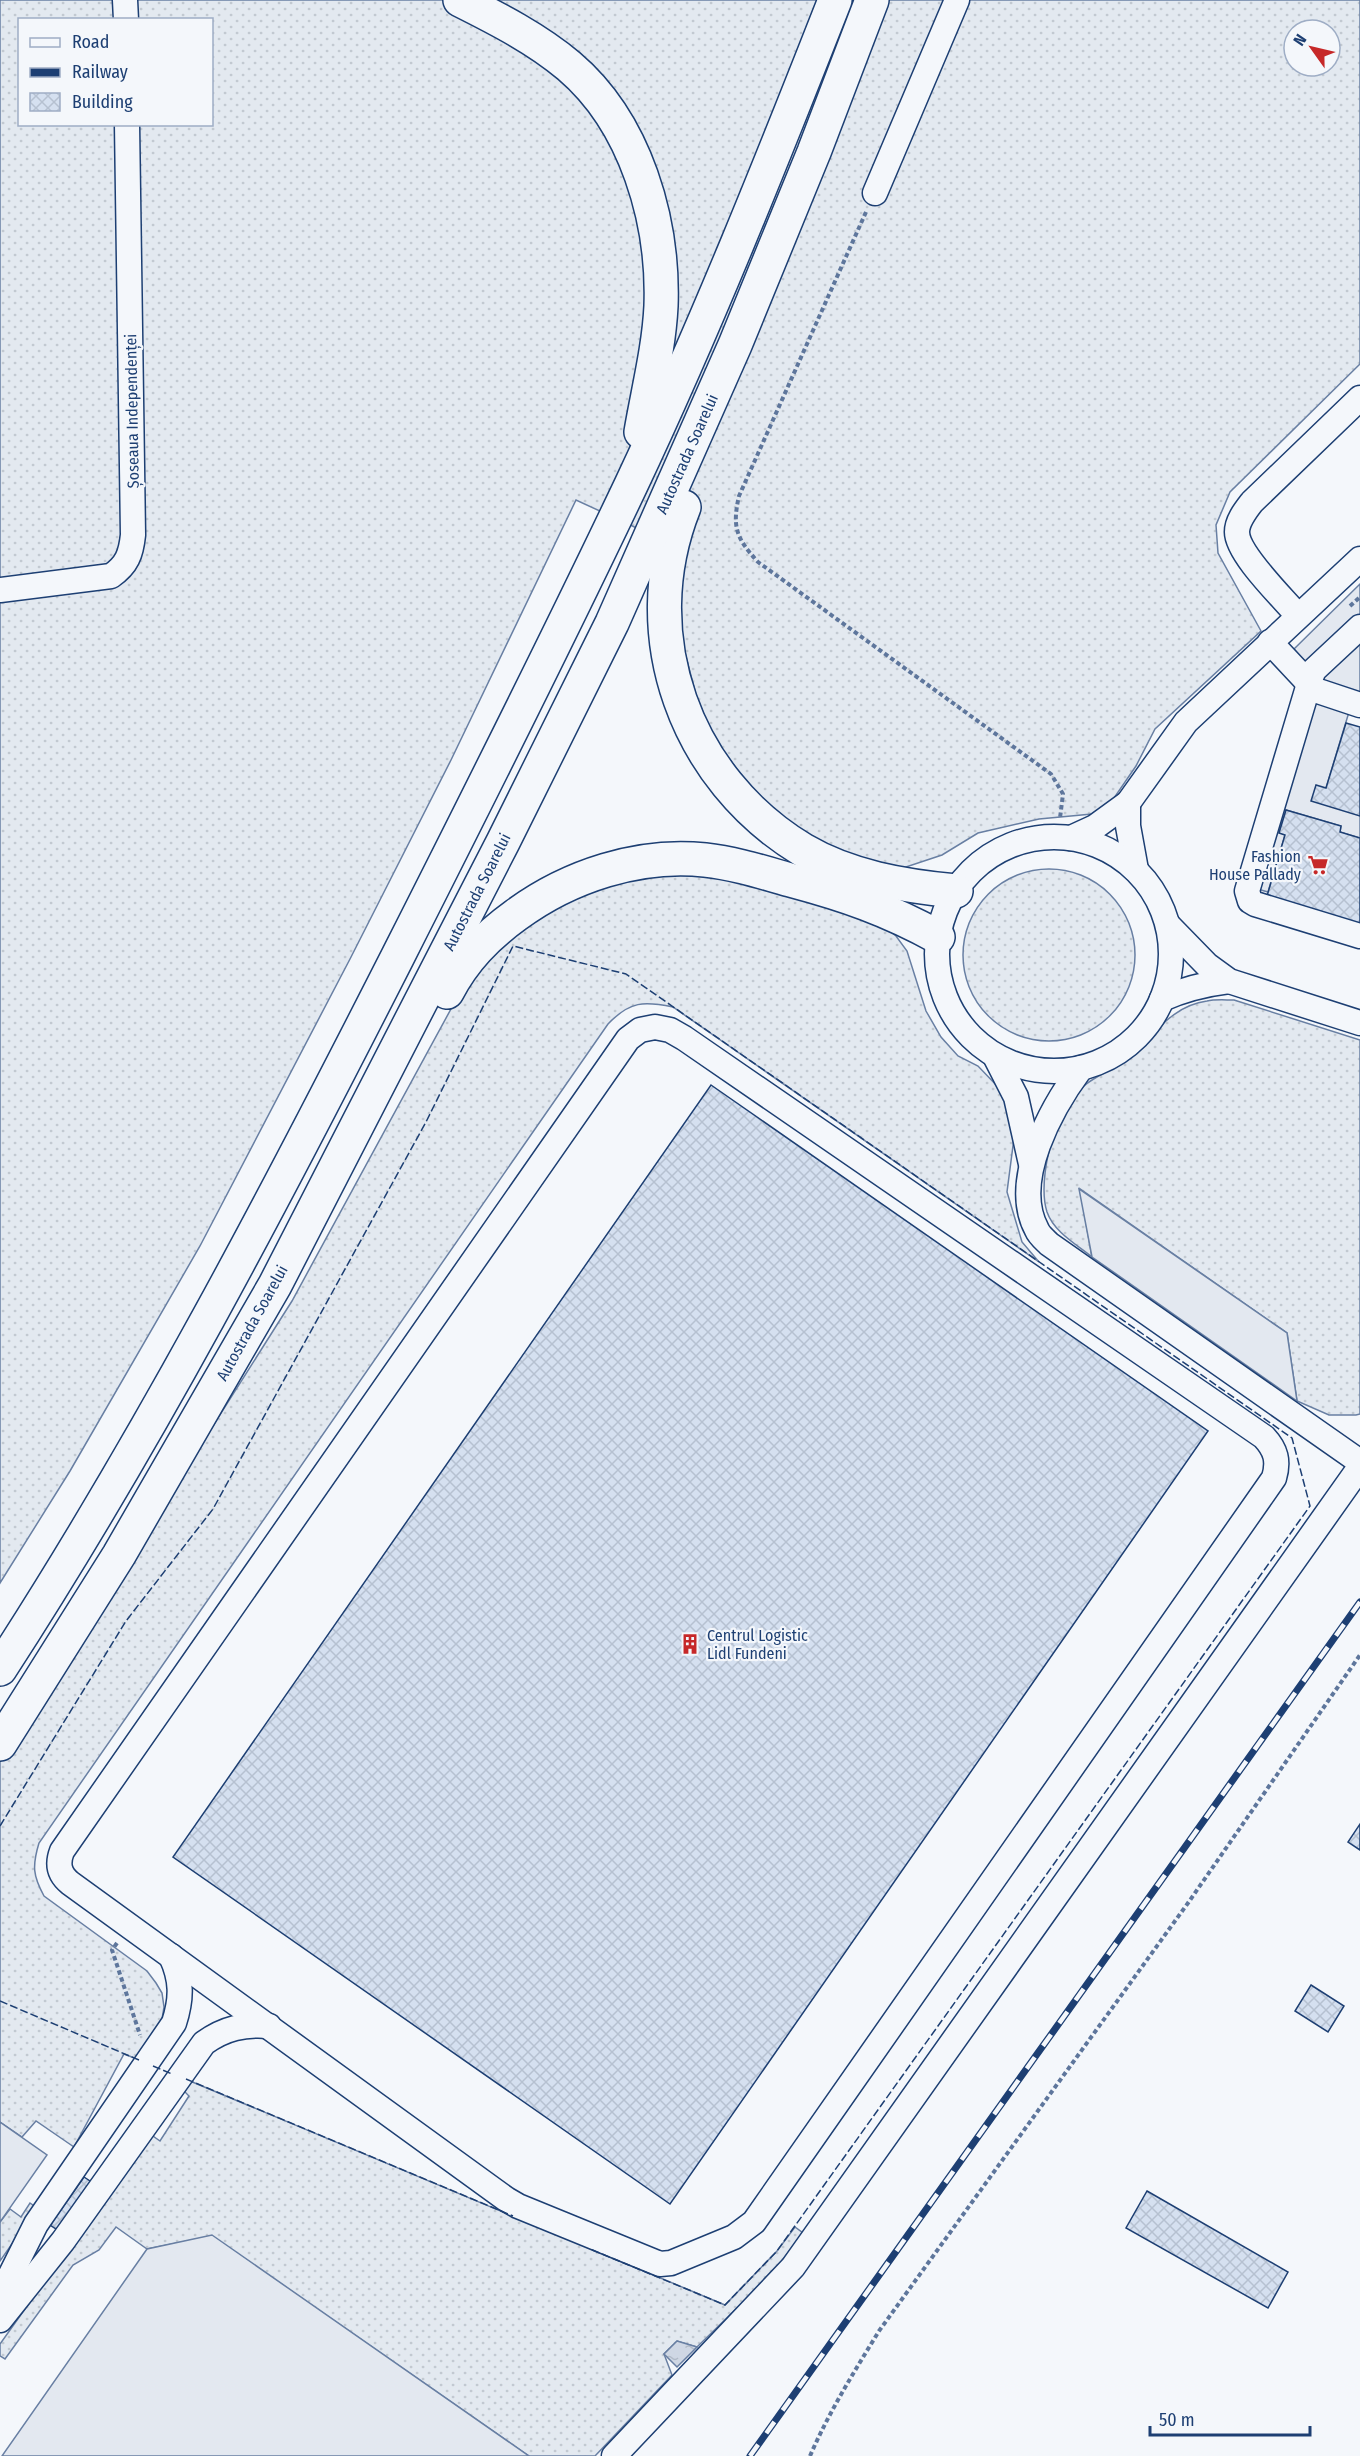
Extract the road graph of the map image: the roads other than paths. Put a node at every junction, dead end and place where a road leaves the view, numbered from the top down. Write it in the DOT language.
graph roads {
  1 [pos="125,0"];
  2 [pos="460,0"];
  3 [pos="835,0"];
  4 [pos="872,0"];
  5 [pos="957,0"];
  6 [pos="126,18"];
  7 [pos="127,126"];
  8 [pos="875,193"];
  9 [pos="735,345"];
  10 [pos="1360,398"];
  11 [pos="631,484"];
  12 [pos="1360,559"];
  13 [pos="0,590"];
  14 [pos="1298,616"];
  15 [pos="1360,627"];
  16 [pos="1270,642"];
  17 [pos="1309,684"];
  18 [pos="1360,705"];
  19 [pos="1128,803"];
  20 [pos="1065,837"];
  21 [pos="1136,870"];
  22 [pos="956,891"];
  23 [pos="1168,925"];
  24 [pos="1360,936"];
  25 [pos="938,937"];
  26 [pos="1229,981"];
  27 [pos="1162,999"];
  28 [pos="1360,1023"];
  29 [pos="995,1056"];
  30 [pos="1081,1068"];
  31 [pos="1032,1167"];
  32 [pos="329,1183"];
  33 [pos="1360,1462"];
  34 [pos="1360,1467"];
  35 [pos="0,1669"];
  36 [pos="0,1744"];
  37 [pos="171,1956"];
  38 [pos="269,2026"];
  39 [pos="0,2296"];
  40 [pos="0,2320"];
  41 [pos="614,2456"];
  1 -- 6 [label="street"];
  2 -- 11 [label="highway"];
  3 -- 11 [label="highway"];
  4 -- 9 [label="highway, Autostrada Soarelui"];
  5 -- 8 [label="street"];
  7 -- 13 [label="street, Șoseaua Independenței"];
  9 -- 22 [label="highway"];
  9 -- 32 [label="highway, Autostrada Soarelui"];
  10 -- 14 [label="street"];
  11 -- 35 [label="highway"];
  12 -- 14 [label="street"];
  14 -- 16 [label="street"];
  15 -- 17 [label="street"];
  16 -- 17 [label="street"];
  16 -- 19 [label="street"];
  17 -- 18 [label="street"];
  17 -- 24 [label="street"];
  19 -- 20 [label="street"];
  19 -- 21 [label="street"];
  20 -- 21 [label="street"];
  20 -- 22 [label="street"];
  21 -- 23 [label="street"];
  22 -- 25 [label="street"];
  23 -- 26 [label="street"];
  23 -- 27 [label="street"];
  25 -- 29 [label="street"];
  25 -- 32 [label="highway"];
  26 -- 27 [label="street"];
  26 -- 28 [label="street"];
  27 -- 30 [label="street"];
  29 -- 30 [label="street"];
  29 -- 31 [label="street"];
  30 -- 31 [label="street"];
  31 -- 33 [label="street"];
  32 -- 36 [label="highway, Autostrada Soarelui"];
  34 -- 41 [label="street"];
  37 -- 38 [label="street"];
  37 -- 38 [label="street"];
  37 -- 39 [label="street"];
  38 -- 40 [label="street"];
}
